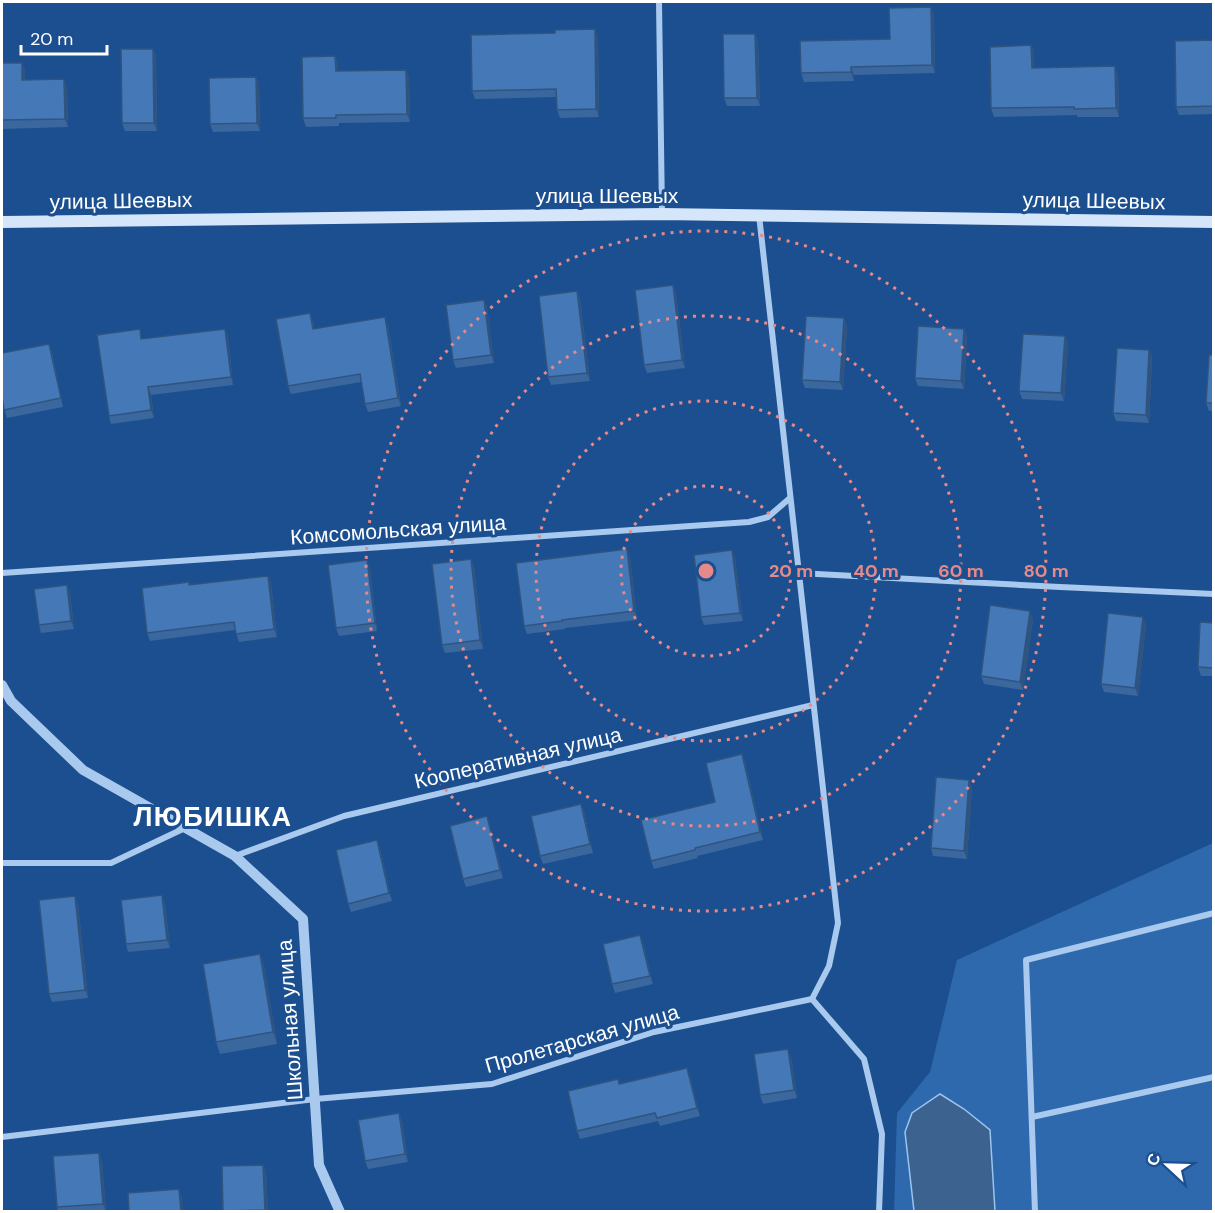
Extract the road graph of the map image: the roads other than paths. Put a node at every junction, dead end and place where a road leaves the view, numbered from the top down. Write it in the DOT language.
graph roads {
  1 [pos="659,2"];
  2 [pos="662,214"];
  3 [pos="759,215"];
  4 [pos="2,222"];
  5 [pos="1214,222"];
  6 [pos="790,498"];
  7 [pos="2,573"];
  8 [pos="798,573"];
  9 [pos="1214,594"];
  10 [pos="2,685"];
  11 [pos="813,705"];
  12 [pos="184,828"];
  13 [pos="235,856"];
  14 [pos="2,863"];
  15 [pos="1214,913"];
  16 [pos="812,999"];
  17 [pos="1214,1077"];
  18 [pos="315,1099"];
  19 [pos="1032,1117"];
  20 [pos="2,1137"];
  21 [pos="340,1212"];
  22 [pos="879,1212"];
  23 [pos="1035,1212"];
  1 -- 2 [label="street"];
  2 -- 3 [label="main road, улица Шеевых"];
  2 -- 4 [label="main road, улица Шеевых"];
  3 -- 5 [label="main road, улица Шеевых"];
  3 -- 6 [label="street"];
  6 -- 7 [label="street, Комсомольская улица"];
  6 -- 8 [label="street"];
  8 -- 9 [label="street"];
  8 -- 11 [label="street"];
  10 -- 12 [label="street, Школьная улица"];
  11 -- 13 [label="street, Кооперативная улица"];
  11 -- 16 [label="street"];
  12 -- 13 [label="street, Школьная улица"];
  12 -- 14 [label="street"];
  13 -- 18 [label="street, Школьная улица"];
  15 -- 19 [label="street"];
  16 -- 18 [label="street, Пролетарская улица"];
  16 -- 22 [label="street"];
  17 -- 19 [label="street"];
  18 -- 20 [label="street, Пролетарская улица"];
  18 -- 21 [label="street, Школьная улица"];
  19 -- 23 [label="street"];
}
